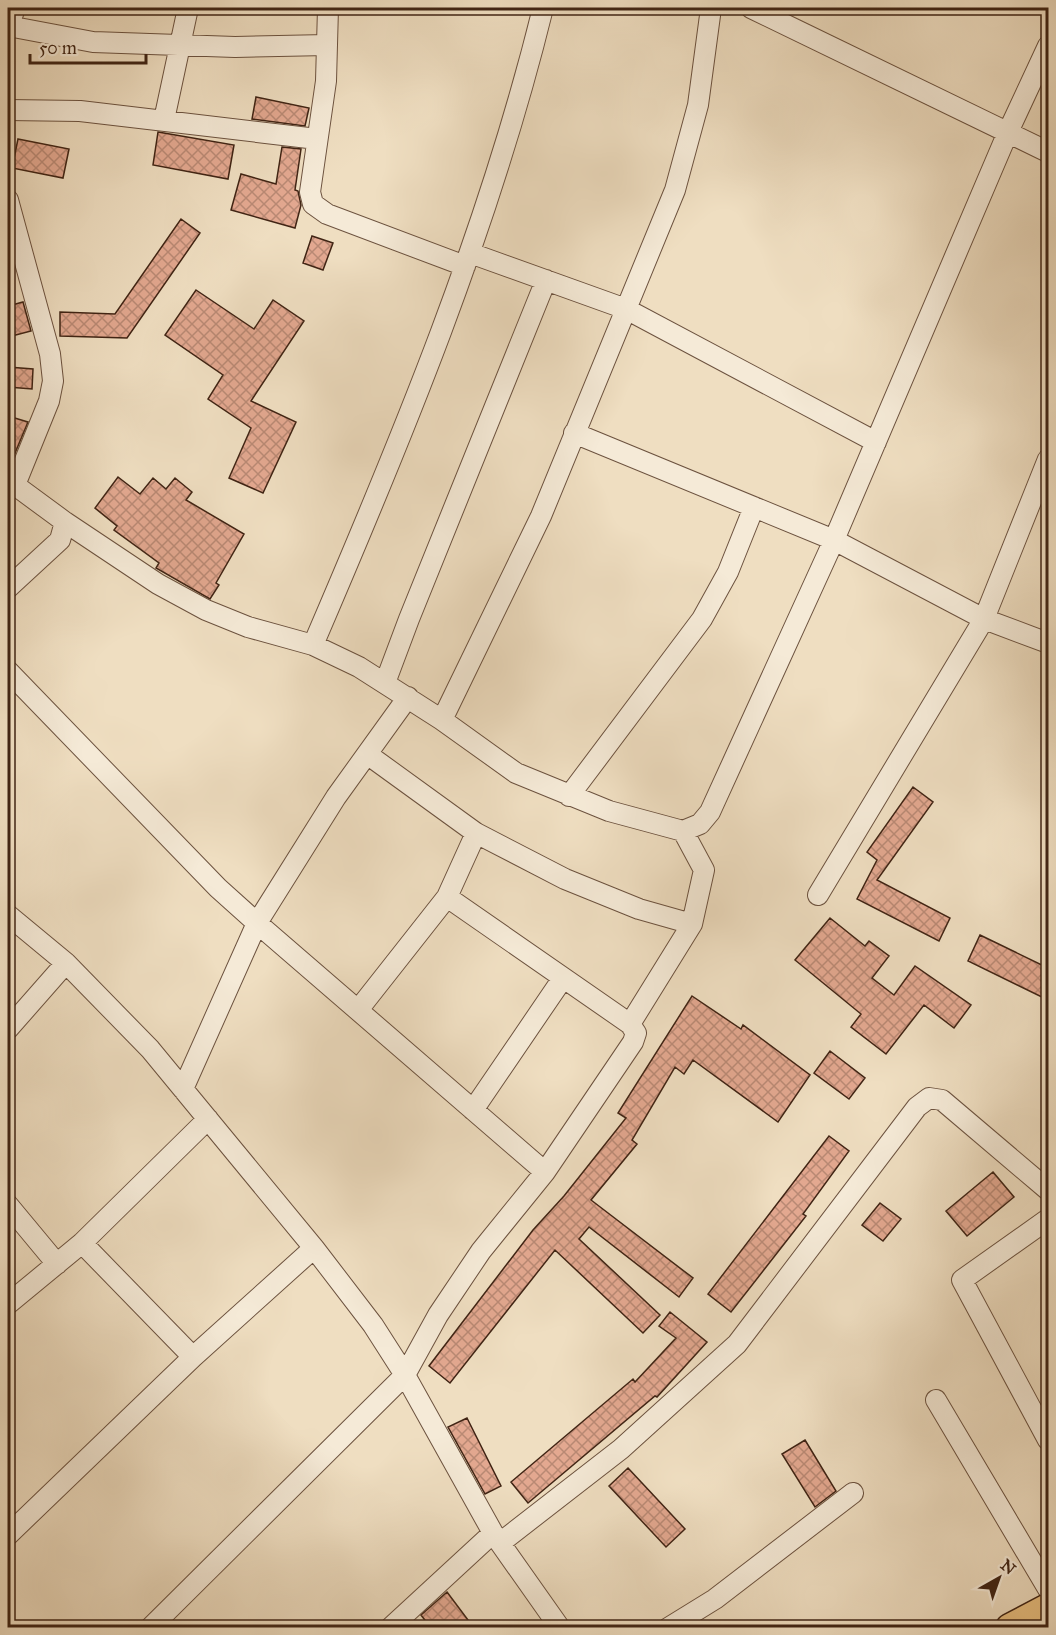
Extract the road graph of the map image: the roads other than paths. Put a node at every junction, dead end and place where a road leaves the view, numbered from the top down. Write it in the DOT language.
graph roads {
  1 [pos="15,8"];
  2 [pos="188,8"];
  3 [pos="328,8"];
  4 [pos="543,8"];
  5 [pos="711,8"];
  6 [pos="751,8"];
  7 [pos="8,27"];
  8 [pos="180,43"];
  9 [pos="327,45"];
  10 [pos="1048,50"];
  11 [pos="8,110"];
  12 [pos="164,120"];
  13 [pos="1008,132"];
  14 [pos="317,139"];
  15 [pos="1048,152"];
  16 [pos="8,200"];
  17 [pos="468,259"];
  18 [pos="546,280"];
  19 [pos="626,309"];
  20 [pos="574,433"];
  21 [pos="876,442"];
  22 [pos="1048,459"];
  23 [pos="11,482"];
  24 [pos="754,507"];
  25 [pos="65,522"];
  26 [pos="834,540"];
  27 [pos="8,588"];
  28 [pos="984,620"];
  29 [pos="1048,643"];
  30 [pos="313,645"];
  31 [pos="8,671"];
  32 [pos="386,683"];
  33 [pos="408,697"];
  34 [pos="442,720"];
  35 [pos="367,754"];
  36 [pos="569,796"];
  37 [pos="683,831"];
  38 [pos="476,833"];
  39 [pos="818,895"];
  40 [pos="447,897"];
  41 [pos="8,915"];
  42 [pos="257,923"];
  43 [pos="692,924"];
  44 [pos="66,963"];
  45 [pos="563,978"];
  46 [pos="358,1010"];
  47 [pos="630,1024"];
  48 [pos="8,1029"];
  49 [pos="183,1089"];
  50 [pos="474,1110"];
  51 [pos="208,1119"];
  52 [pos="545,1172"];
  53 [pos="1048,1190"];
  54 [pos="8,1205"];
  55 [pos="1048,1219"];
  56 [pos="82,1243"];
  57 [pos="314,1248"];
  58 [pos="57,1264"];
  59 [pos="8,1304"];
  60 [pos="193,1357"];
  61 [pos="405,1375"];
  62 [pos="936,1400"];
  63 [pos="1048,1440"];
  64 [pos="852,1493"];
  65 [pos="8,1535"];
  66 [pos="497,1538"];
  67 [pos="1048,1589"];
  68 [pos="1048,1608"];
  69 [pos="150,1628"];
  70 [pos="390,1628"];
  71 [pos="560,1628"];
  72 [pos="668,1628"];
  73 [pos="1010,1628"];
  1 -- 7 [label="street"];
  2 -- 8 [label="street"];
  3 -- 9 [label="street"];
  4 -- 17 [label="street"];
  5 -- 19 [label="street"];
  6 -- 13 [label="street"];
  7 -- 8 [label="street"];
  8 -- 9 [label="street"];
  8 -- 12 [label="street"];
  9 -- 14 [label="street"];
  10 -- 13 [label="street"];
  11 -- 12 [label="street"];
  12 -- 14 [label="street"];
  13 -- 15 [label="street"];
  13 -- 21 [label="street"];
  14 -- 17 [label="street"];
  16 -- 23 [label="street"];
  17 -- 18 [label="street"];
  17 -- 30 [label="street"];
  18 -- 19 [label="street"];
  18 -- 32 [label="street"];
  19 -- 20 [label="street"];
  19 -- 21 [label="street"];
  20 -- 24 [label="street"];
  20 -- 34 [label="street"];
  21 -- 26 [label="street"];
  22 -- 28 [label="street"];
  23 -- 25 [label="street"];
  24 -- 26 [label="street"];
  24 -- 36 [label="street"];
  25 -- 27 [label="street"];
  25 -- 30 [label="street"];
  26 -- 28 [label="street"];
  26 -- 37 [label="street"];
  28 -- 29 [label="street"];
  28 -- 39 [label="street"];
  30 -- 32 [label="street"];
  31 -- 42 [label="street"];
  32 -- 33 [label="street"];
  33 -- 34 [label="street"];
  33 -- 35 [label="street"];
  34 -- 36 [label="street"];
  35 -- 38 [label="street"];
  35 -- 42 [label="street"];
  36 -- 37 [label="street"];
  37 -- 43 [label="street"];
  38 -- 40 [label="street"];
  38 -- 43 [label="street"];
  40 -- 45 [label="street"];
  40 -- 46 [label="street"];
  41 -- 44 [label="street"];
  42 -- 46 [label="street"];
  42 -- 49 [label="street"];
  43 -- 47 [label="street"];
  44 -- 48 [label="street"];
  44 -- 49 [label="street"];
  45 -- 47 [label="street"];
  45 -- 50 [label="street"];
  46 -- 50 [label="street"];
  47 -- 52 [label="street"];
  49 -- 51 [label="street"];
  50 -- 52 [label="street"];
  51 -- 56 [label="street"];
  51 -- 57 [label="street"];
  52 -- 61 [label="street"];
  53 -- 66 [label="street"];
  54 -- 58 [label="street"];
  55 -- 63 [label="street"];
  56 -- 58 [label="street"];
  56 -- 60 [label="street"];
  57 -- 60 [label="street"];
  57 -- 61 [label="street"];
  58 -- 59 [label="street"];
  60 -- 65 [label="street"];
  61 -- 66 [label="street"];
  61 -- 69 [label="street"];
  62 -- 67 [label="street"];
  64 -- 72 [label="street"];
  66 -- 70 [label="street"];
  66 -- 71 [label="street"];
  68 -- 73 [label="highway"];
}
